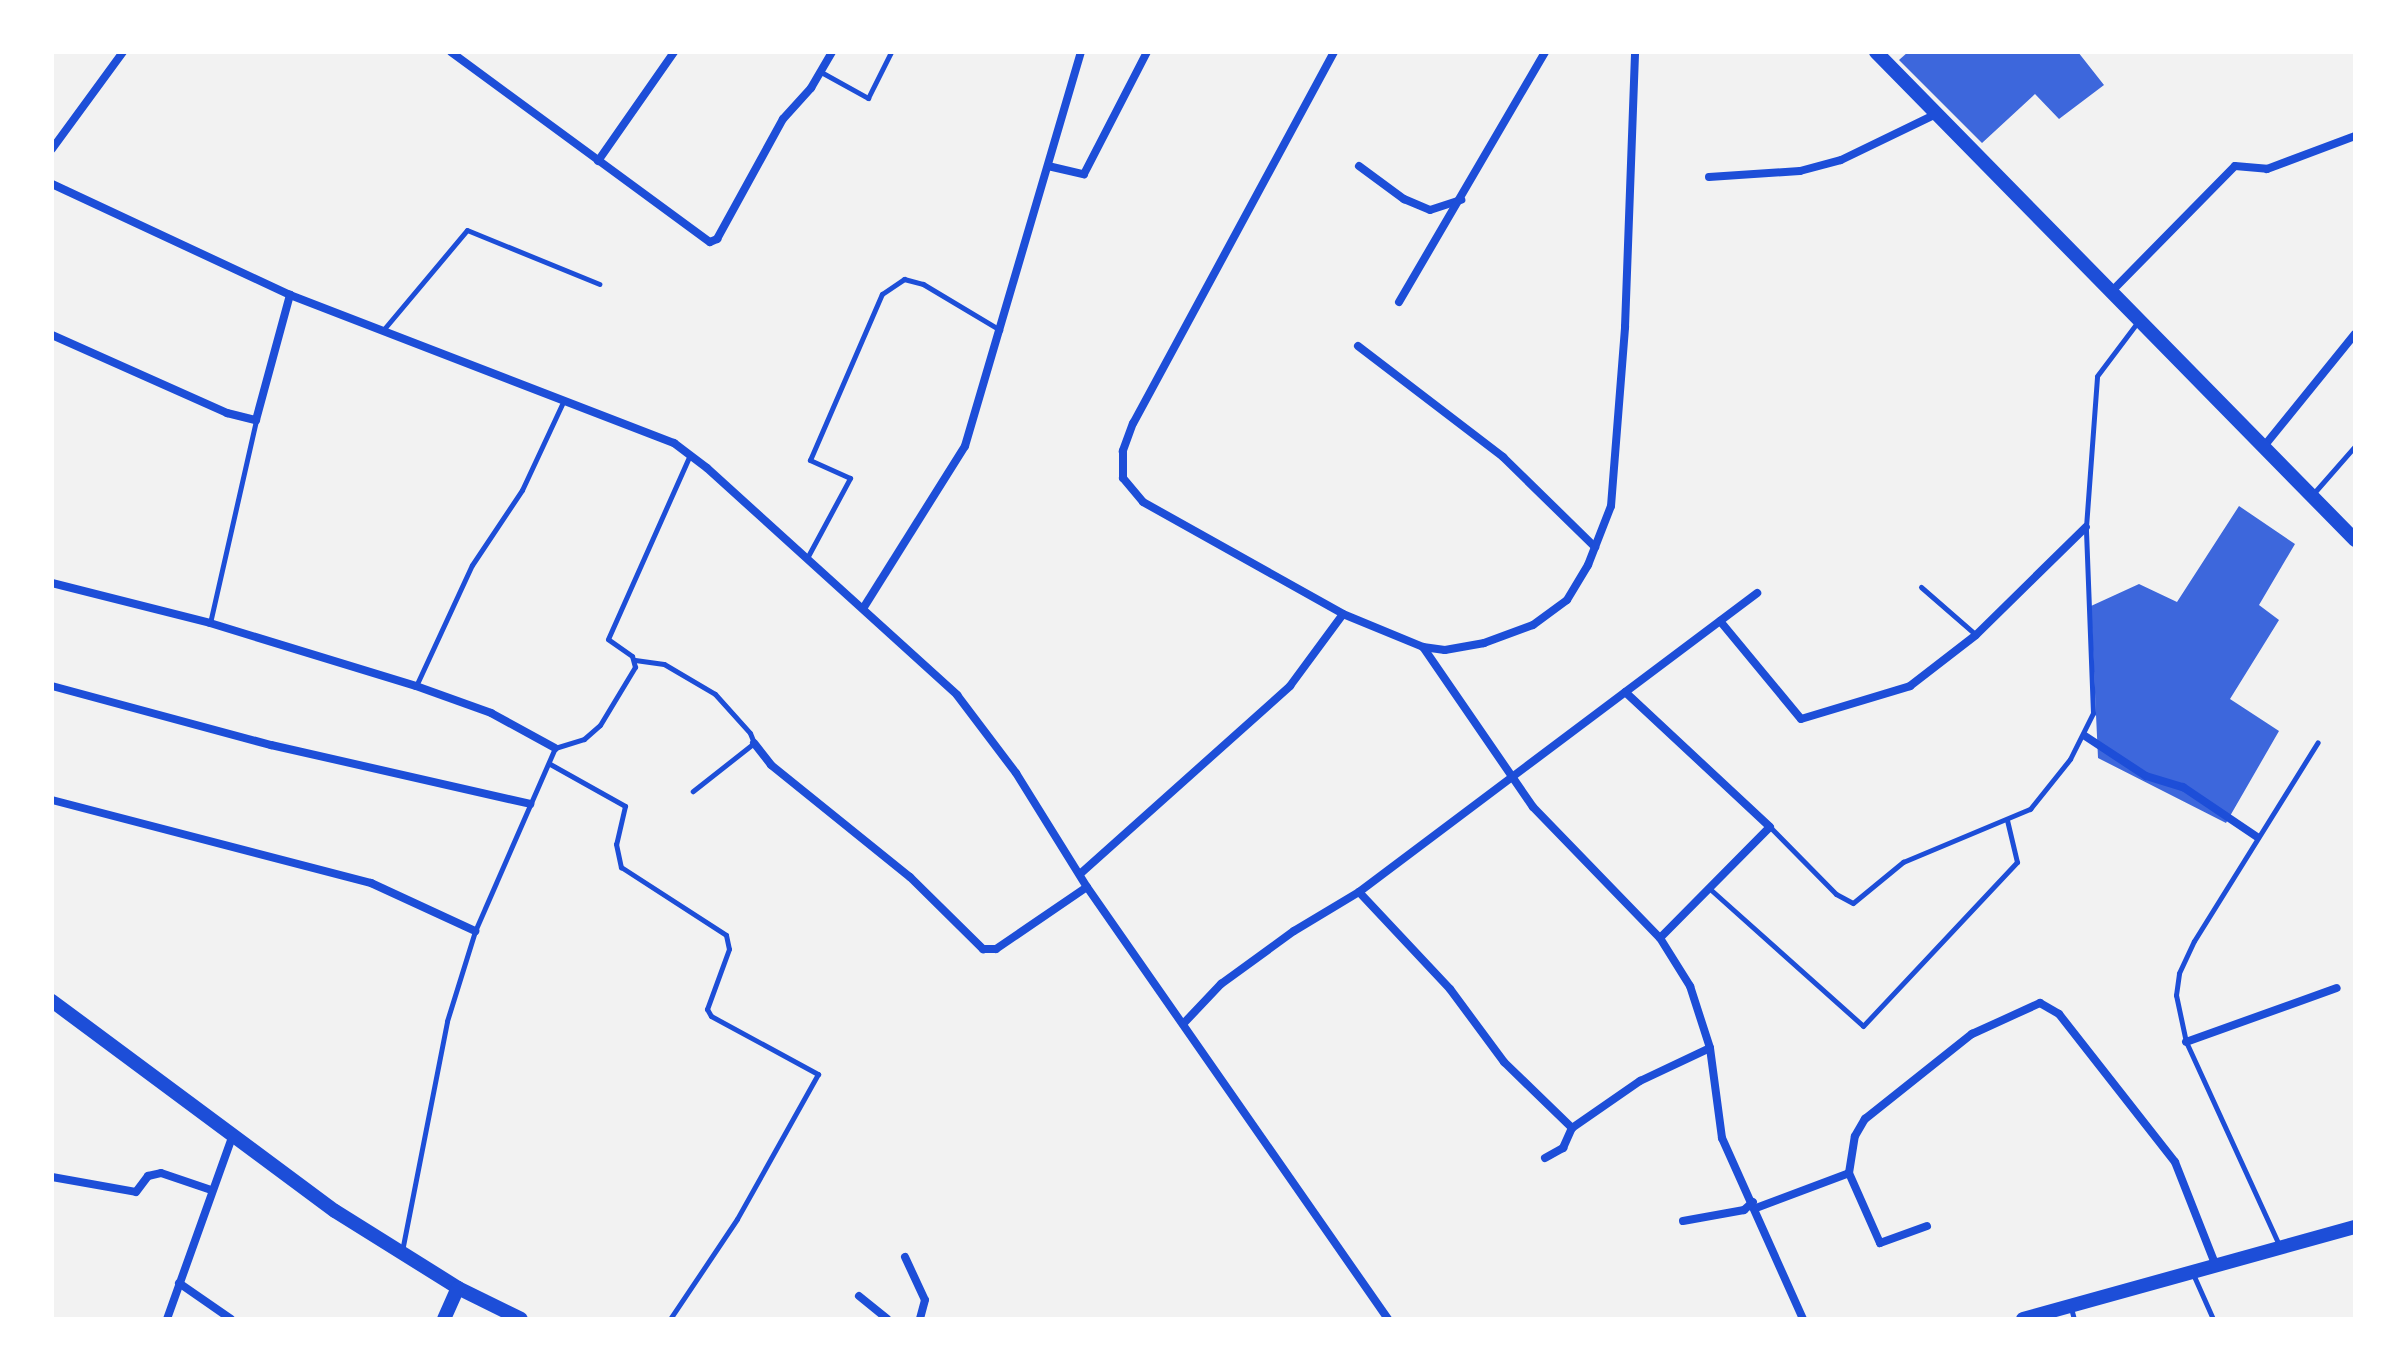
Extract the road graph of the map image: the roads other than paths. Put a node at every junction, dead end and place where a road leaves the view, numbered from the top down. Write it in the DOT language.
graph roads {
  1 [pos="123,52"];
  2 [pos="451,52"];
  3 [pos="674,52"];
  4 [pos="832,52"];
  5 [pos="891,52"];
  6 [pos="1081,52"];
  7 [pos="1147,52"];
  8 [pos="1334,52"];
  9 [pos="1545,52"];
  10 [pos="1635,52"];
  11 [pos="1876,52"];
  12 [pos="821,72"];
  13 [pos="1936,114"];
  14 [pos="2355,136"];
  15 [pos="52,149"];
  16 [pos="598,161"];
  17 [pos="1048,166"];
  18 [pos="1359,166"];
  19 [pos="1709,177"];
  20 [pos="52,184"];
  21 [pos="1462,200"];
  22 [pos="599,284"];
  23 [pos="2112,291"];
  24 [pos="290,295"];
  25 [pos="1399,302"];
  26 [pos="2138,322"];
  27 [pos="384,329"];
  28 [pos="1001,330"];
  29 [pos="52,335"];
  30 [pos="2354,338"];
  31 [pos="1358,346"];
  32 [pos="565,399"];
  33 [pos="256,420"];
  34 [pos="2265,445"];
  35 [pos="2355,446"];
  36 [pos="690,455"];
  37 [pos="2312,495"];
  38 [pos="2086,527"];
  39 [pos="2355,540"];
  40 [pos="1595,547"];
  41 [pos="807,558"];
  42 [pos="52,583"];
  43 [pos="1921,587"];
  44 [pos="1757,593"];
  45 [pos="864,607"];
  46 [pos="1343,614"];
  47 [pos="1720,621"];
  48 [pos="210,623"];
  49 [pos="1976,635"];
  50 [pos="1423,647"];
  51 [pos="635,660"];
  52 [pos="52,686"];
  53 [pos="416,686"];
  54 [pos="1625,692"];
  55 [pos="2085,736"];
  56 [pos="2318,742"];
  57 [pos="754,743"];
  58 [pos="555,748"];
  59 [pos="550,764"];
  60 [pos="1514,775"];
  61 [pos="693,791"];
  62 [pos="52,800"];
  63 [pos="530,804"];
  64 [pos="2007,820"];
  65 [pos="1770,827"];
  66 [pos="2257,837"];
  67 [pos="1080,874"];
  68 [pos="1087,887"];
  69 [pos="1709,888"];
  70 [pos="1359,892"];
  71 [pos="475,931"];
  72 [pos="1660,938"];
  73 [pos="2337,988"];
  74 [pos="52,1001"];
  75 [pos="1184,1023"];
  76 [pos="2186,1042"];
  77 [pos="1710,1048"];
  78 [pos="1572,1128"];
  79 [pos="233,1135"];
  80 [pos="1545,1158"];
  81 [pos="1849,1173"];
  82 [pos="52,1177"];
  83 [pos="211,1190"];
  84 [pos="1754,1205"];
  85 [pos="1683,1221"];
  86 [pos="1927,1226"];
  87 [pos="2355,1227"];
  88 [pos="2280,1248"];
  89 [pos="402,1253"];
  90 [pos="905,1257"];
  91 [pos="2217,1266"];
  92 [pos="2193,1273"];
  93 [pos="179,1283"];
  94 [pos="458,1288"];
  95 [pos="859,1296"];
  96 [pos="2072,1313"];
  97 [pos="167,1319"];
  98 [pos="231,1319"];
  99 [pos="444,1319"];
  100 [pos="521,1319"];
  101 [pos="670,1319"];
  102 [pos="887,1319"];
  103 [pos="920,1319"];
  104 [pos="1388,1319"];
  105 [pos="1803,1319"];
  106 [pos="2023,1319"];
  107 [pos="2213,1319"];
  1 -- 15 [label="street"];
  2 -- 16 [label="street"];
  3 -- 16 [label="street"];
  4 -- 12 [label="street"];
  5 -- 12 [label="lane"];
  6 -- 17 [label="street"];
  7 -- 17 [label="street"];
  8 -- 46 [label="street"];
  9 -- 21 [label="street"];
  10 -- 40 [label="street"];
  11 -- 13 [label="street"];
  12 -- 16 [label="street"];
  13 -- 19 [label="street"];
  13 -- 23 [label="street"];
  14 -- 23 [label="street"];
  17 -- 28 [label="street"];
  18 -- 21 [label="street"];
  20 -- 24 [label="street"];
  21 -- 25 [label="street"];
  22 -- 27 [label="lane"];
  23 -- 26 [label="street"];
  24 -- 27 [label="street"];
  24 -- 33 [label="street"];
  26 -- 34 [label="street"];
  26 -- 38 [label="lane"];
  27 -- 32 [label="street"];
  28 -- 41 [label="lane"];
  28 -- 45 [label="street"];
  29 -- 33 [label="street"];
  30 -- 34 [label="street"];
  31 -- 40 [label="street"];
  32 -- 36 [label="street"];
  32 -- 53 [label="lane"];
  33 -- 48 [label="lane"];
  34 -- 37 [label="street"];
  35 -- 37 [label="lane"];
  36 -- 41 [label="street"];
  36 -- 51 [label="lane"];
  37 -- 39 [label="street"];
  38 -- 49 [label="street"];
  38 -- 55 [label="lane"];
  40 -- 50 [label="street"];
  41 -- 45 [label="street"];
  42 -- 48 [label="street"];
  43 -- 49 [label="lane"];
  44 -- 47 [label="street"];
  45 -- 67 [label="street"];
  46 -- 50 [label="street"];
  46 -- 67 [label="street"];
  47 -- 49 [label="street"];
  47 -- 54 [label="street"];
  48 -- 53 [label="street"];
  50 -- 60 [label="street"];
  51 -- 57 [label="lane"];
  51 -- 58 [label="lane"];
  52 -- 63 [label="street"];
  53 -- 58 [label="street"];
  54 -- 60 [label="street"];
  54 -- 65 [label="street"];
  55 -- 64 [label="lane"];
  55 -- 66 [label="street"];
  56 -- 66 [label="lane"];
  57 -- 61 [label="lane"];
  57 -- 68 [label="street"];
  58 -- 59 [label="lane"];
  59 -- 63 [label="lane"];
  59 -- 101 [label="lane"];
  60 -- 70 [label="street"];
  60 -- 72 [label="street"];
  62 -- 71 [label="street"];
  63 -- 71 [label="lane"];
  64 -- 65 [label="lane"];
  64 -- 69 [label="lane"];
  65 -- 69 [label="street"];
  66 -- 76 [label="lane"];
  67 -- 68 [label="street"];
  68 -- 75 [label="street"];
  69 -- 72 [label="street"];
  70 -- 75 [label="street"];
  70 -- 78 [label="street"];
  71 -- 89 [label="lane"];
  72 -- 77 [label="street"];
  73 -- 76 [label="street"];
  74 -- 79 [label="street"];
  75 -- 104 [label="street"];
  76 -- 88 [label="lane"];
  77 -- 78 [label="street"];
  77 -- 84 [label="street"];
  78 -- 80 [label="street"];
  79 -- 83 [label="street"];
  79 -- 89 [label="street"];
  81 -- 84 [label="street"];
  81 -- 86 [label="street"];
  81 -- 91 [label="street"];
  82 -- 83 [label="street"];
  83 -- 93 [label="street"];
  84 -- 85 [label="street"];
  84 -- 105 [label="street"];
  87 -- 88 [label="street"];
  88 -- 91 [label="street"];
  89 -- 94 [label="street"];
  90 -- 103 [label="street"];
  91 -- 92 [label="street"];
  92 -- 96 [label="street"];
  92 -- 107 [label="lane"];
  93 -- 97 [label="street"];
  93 -- 98 [label="street"];
  94 -- 99 [label="street"];
  94 -- 100 [label="street"];
  95 -- 102 [label="street"];
  96 -- 106 [label="street"];
}
